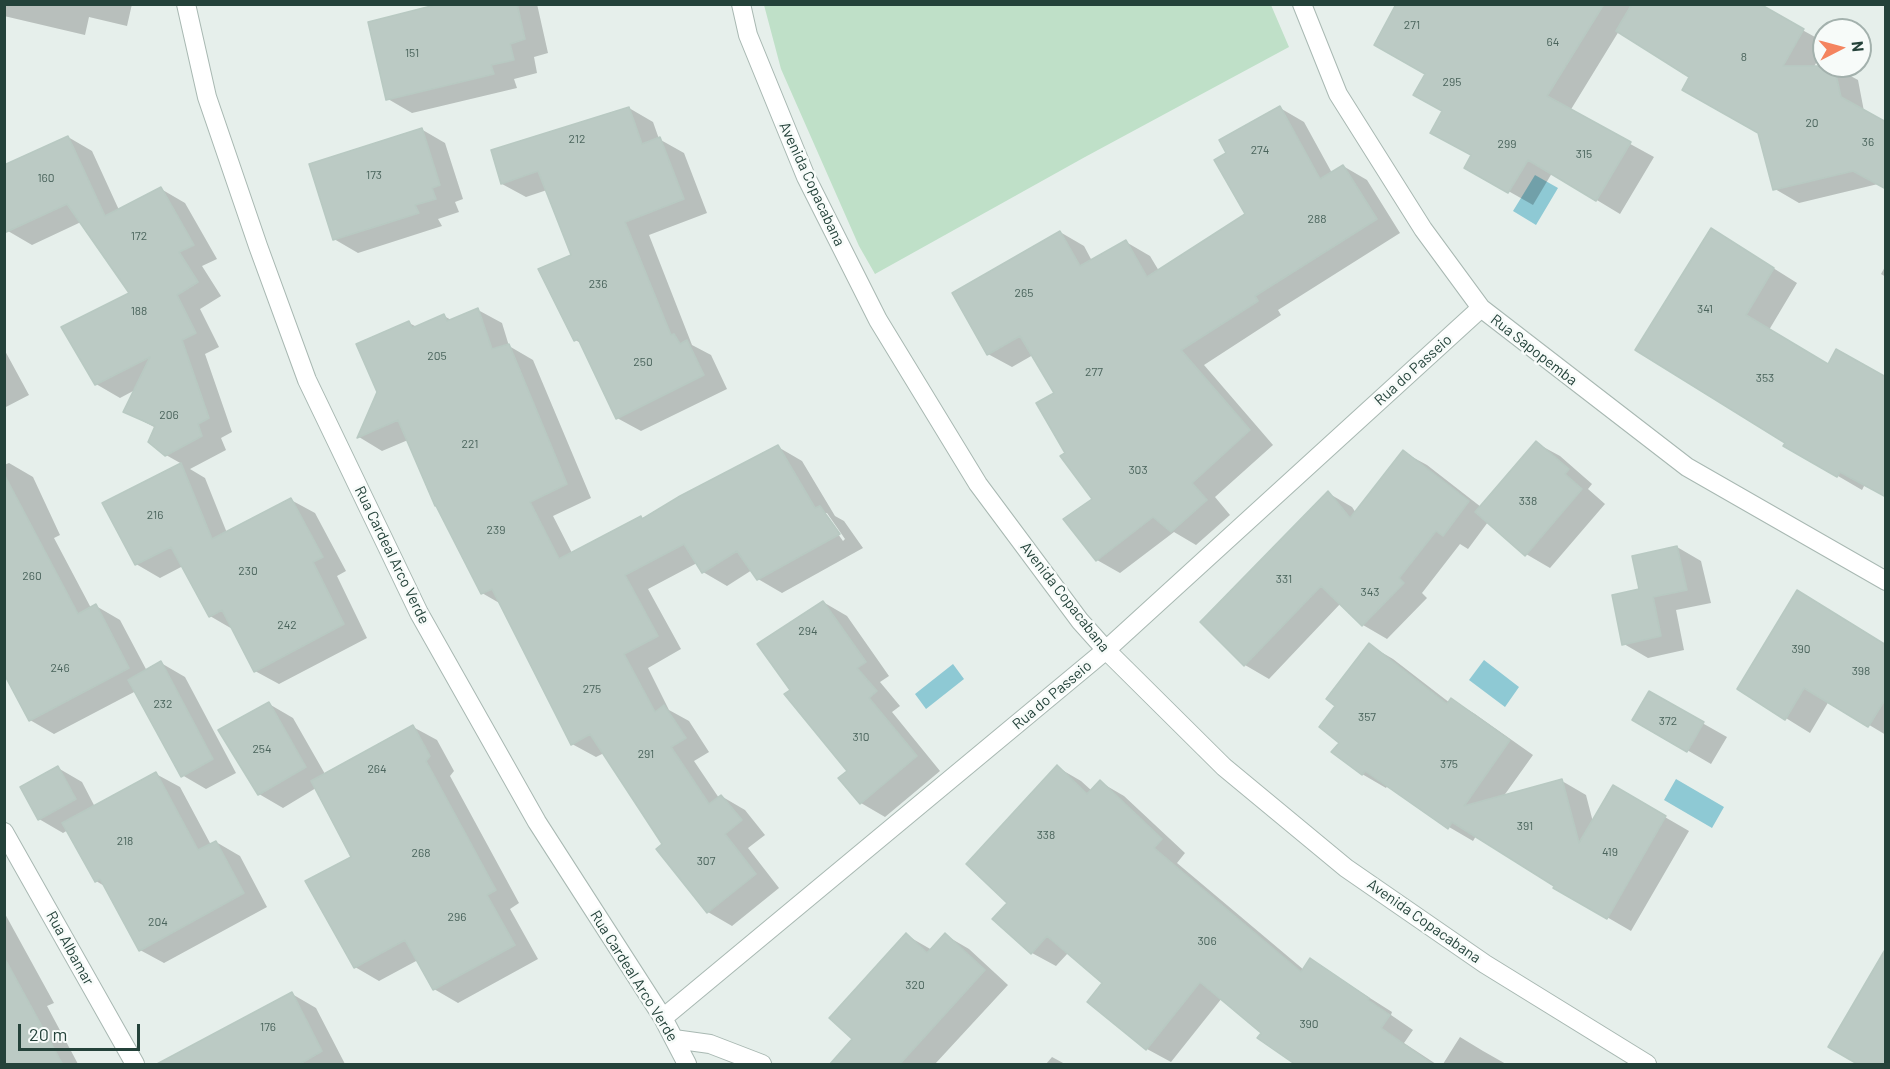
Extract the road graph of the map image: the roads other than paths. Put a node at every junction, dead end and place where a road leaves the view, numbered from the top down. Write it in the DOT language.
graph roads {
  1 [pos="186,4"];
  2 [pos="741,4"];
  3 [pos="1302,4"];
  4 [pos="1481,308"];
  5 [pos="1886,581"];
  6 [pos="1106,650"];
  7 [pos="4,832"];
  8 [pos="663,1018"];
  9 [pos="674,1039"];
  10 [pos="135,1065"];
  11 [pos="687,1065"];
  12 [pos="762,1065"];
  13 [pos="1647,1065"];
  1 -- 8 [label="street, Rua Cardeal Arco Verde"];
  2 -- 6 [label="street, Avenida Copacabana"];
  3 -- 4 [label="street, Rua Sapopemba"];
  4 -- 5 [label="street, Rua Sapopemba"];
  4 -- 6 [label="street, Rua do Passeio"];
  6 -- 8 [label="street, Rua do Passeio"];
  6 -- 13 [label="street, Avenida Copacabana"];
  7 -- 10 [label="street, Rua Albamar"];
  8 -- 9 [label="street, Rua Cardeal Arco Verde"];
  9 -- 11 [label="street, Rua Cardeal Arco Verde"];
  9 -- 12 [label="street"];
}
